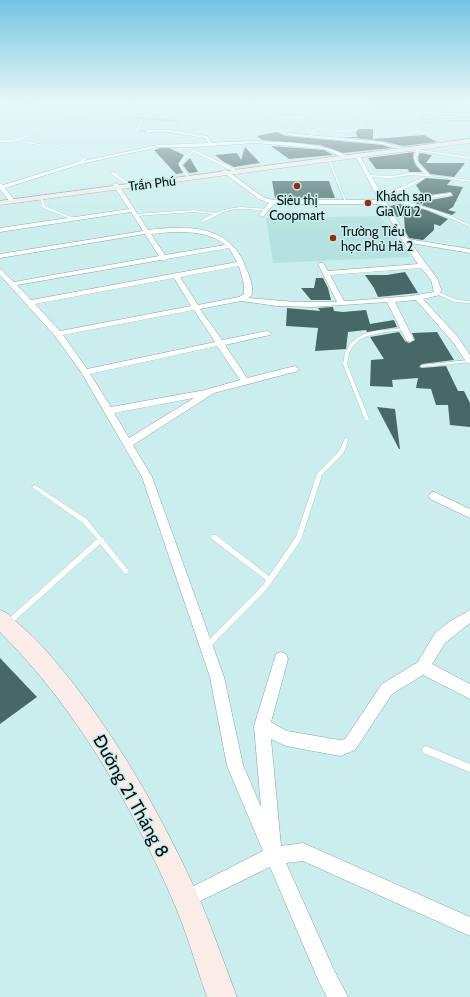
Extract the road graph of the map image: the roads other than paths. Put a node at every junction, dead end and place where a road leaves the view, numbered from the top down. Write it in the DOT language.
graph roads {
  1 [pos="51,148"];
  2 [pos="151,148"];
  3 [pos="177,148"];
  4 [pos="200,148"];
  5 [pos="316,148"];
  6 [pos="401,148"];
  7 [pos="405,148"];
  8 [pos="424,148"];
  9 [pos="195,149"];
  10 [pos="409,150"];
  11 [pos="418,151"];
  12 [pos="344,156"];
  13 [pos="358,156"];
  14 [pos="470,158"];
  15 [pos="328,159"];
  16 [pos="80,163"];
  17 [pos="234,170"];
  18 [pos="225,172"];
  19 [pos="112,173"];
  20 [pos="428,175"];
  21 [pos="188,176"];
  22 [pos="368,176"];
  23 [pos="424,178"];
  24 [pos="470,181"];
  25 [pos="128,183"];
  26 [pos="1,186"];
  27 [pos="117,186"];
  28 [pos="451,194"];
  29 [pos="41,197"];
  30 [pos="381,198"];
  31 [pos="0,200"];
  32 [pos="11,200"];
  33 [pos="272,202"];
  34 [pos="346,202"];
  35 [pos="0,203"];
  36 [pos="408,203"];
  37 [pos="267,210"];
  38 [pos="133,212"];
  39 [pos="216,214"];
  40 [pos="262,215"];
  41 [pos="75,219"];
  42 [pos="203,222"];
  43 [pos="470,226"];
  44 [pos="0,230"];
  45 [pos="147,233"];
  46 [pos="405,240"];
  47 [pos="231,246"];
  48 [pos="470,251"];
  49 [pos="0,256"];
  50 [pos="164,259"];
  51 [pos="242,263"];
  52 [pos="321,264"];
  53 [pos="422,266"];
  54 [pos="0,272"];
  55 [pos="326,273"];
  56 [pos="176,274"];
  57 [pos="12,284"];
  58 [pos="436,293"];
  59 [pos="417,297"];
  60 [pos="241,298"];
  61 [pos="390,300"];
  62 [pos="470,302"];
  63 [pos="28,303"];
  64 [pos="342,304"];
  65 [pos="196,308"];
  66 [pos="404,329"];
  67 [pos="267,333"];
  68 [pos="58,334"];
  69 [pos="410,340"];
  70 [pos="220,343"];
  71 [pos="470,361"];
  72 [pos="422,366"];
  73 [pos="295,369"];
  74 [pos="85,372"];
  75 [pos="245,381"];
  76 [pos="211,391"];
  77 [pos="108,411"];
  78 [pos="367,419"];
  79 [pos="346,440"];
  80 [pos="127,444"];
  81 [pos="35,487"];
  82 [pos="434,496"];
  83 [pos="470,514"];
  84 [pos="214,537"];
  85 [pos="101,539"];
  86 [pos="126,571"];
  87 [pos="270,580"];
  88 [pos="470,616"];
  89 [pos="3,622"];
  90 [pos="207,646"];
  91 [pos="281,659"];
  92 [pos="423,667"];
  93 [pos="470,692"];
  94 [pos="262,726"];
  95 [pos="426,750"];
  96 [pos="470,768"];
  97 [pos="273,856"];
  98 [pos="186,899"];
  99 [pos="470,927"];
  100 [pos="222,997"];
  101 [pos="338,997"];
  1 -- 16 [label="lane"];
  2 -- 16 [label="street"];
  3 -- 9 [label="street"];
  4 -- 9 [label="street"];
  5 -- 12 [label="street"];
  6 -- 7 [label="main road, Trần Phú"];
  6 -- 10 [label="lane"];
  6 -- 13 [label="main road, Trần Phú"];
  8 -- 10 [label="main road, Trần Phú"];
  9 -- 17 [label="lane"];
  9 -- 21 [label="lane"];
  10 -- 11 [label="lane"];
  10 -- 13 [label="main road, Trần Phú"];
  11 -- 14 [label="lane"];
  11 -- 20 [label="lane"];
  12 -- 13 [label="main road, Trần Phú"];
  12 -- 15 [label="main road, Trần Phú"];
  13 -- 15 [label="main road, Trần Phú"];
  13 -- 22 [label="street"];
  15 -- 17 [label="main road, Trần Phú"];
  15 -- 18 [label="main road, Trần Phú"];
  15 -- 34 [label="lane"];
  16 -- 26 [label="street"];
  17 -- 18 [label="main road, Trần Phú"];
  18 -- 21 [label="main road, Trần Phú"];
  18 -- 27 [label="main road, Trần Phú"];
  18 -- 33 [label="street"];
  19 -- 25 [label="lane"];
  20 -- 22 [label="lane"];
  20 -- 24 [label="lane"];
  21 -- 25 [label="main road, Trần Phú"];
  22 -- 30 [label="street"];
  23 -- 30 [label="lane"];
  25 -- 27 [label="main road, Trần Phú"];
  26 -- 32 [label="street"];
  27 -- 29 [label="main road, Trần Phú"];
  27 -- 32 [label="main road, Trần Phú"];
  27 -- 38 [label="street"];
  28 -- 36 [label="lane"];
  29 -- 32 [label="main road, Trần Phú"];
  29 -- 41 [label="lane"];
  30 -- 34 [label="street"];
  30 -- 36 [label="lane"];
  30 -- 46 [label="street"];
  31 -- 32 [label="main road, Trần Phú"];
  32 -- 35 [label="main road, Trần Phú"];
  33 -- 34 [label="street"];
  33 -- 37 [label="street"];
  36 -- 43 [label="lane"];
  37 -- 39 [label="lane"];
  37 -- 40 [label="street"];
  38 -- 39 [label="lane"];
  38 -- 41 [label="street"];
  38 -- 45 [label="street"];
  39 -- 42 [label="lane"];
  41 -- 44 [label="street"];
  45 -- 47 [label="street"];
  45 -- 49 [label="street"];
  45 -- 50 [label="street"];
  46 -- 48 [label="street"];
  46 -- 53 [label="street"];
  47 -- 50 [label="street"];
  47 -- 51 [label="street"];
  50 -- 56 [label="street"];
  50 -- 56 [label="street"];
  50 -- 57 [label="street"];
  51 -- 56 [label="street"];
  51 -- 60 [label="street"];
  52 -- 55 [label="street"];
  53 -- 55 [label="street"];
  53 -- 58 [label="street"];
  54 -- 57 [label="street"];
  55 -- 64 [label="street"];
  56 -- 63 [label="street"];
  56 -- 65 [label="street"];
  57 -- 63 [label="street"];
  58 -- 59 [label="street"];
  58 -- 62 [label="lane"];
  59 -- 61 [label="street"];
  59 -- 71 [label="street"];
  60 -- 64 [label="street"];
  60 -- 65 [label="street"];
  61 -- 64 [label="street"];
  61 -- 66 [label="street"];
  63 -- 68 [label="street"];
  65 -- 68 [label="street"];
  65 -- 70 [label="street"];
  66 -- 69 [label="street"];
  66 -- 78 [label="lane"];
  67 -- 70 [label="street"];
  68 -- 74 [label="street"];
  70 -- 74 [label="street"];
  70 -- 75 [label="street"];
  71 -- 72 [label="lane"];
  73 -- 75 [label="street"];
  74 -- 77 [label="street"];
  75 -- 76 [label="street"];
  76 -- 77 [label="street"];
  76 -- 80 [label="street"];
  77 -- 80 [label="street"];
  79 -- 87 [label="lane"];
  80 -- 90 [label="street"];
  81 -- 85 [label="lane"];
  82 -- 83 [label="street"];
  84 -- 87 [label="lane"];
  85 -- 86 [label="lane"];
  85 -- 89 [label="lane"];
  87 -- 90 [label="lane"];
  88 -- 92 [label="street"];
  89 -- 98 [label="main road, Đường 21 Tháng 8"];
  90 -- 97 [label="street"];
  91 -- 94 [label="street"];
  92 -- 93 [label="street"];
  92 -- 94 [label="street"];
  94 -- 97 [label="street"];
  95 -- 96 [label="lane"];
  97 -- 98 [label="street"];
  97 -- 99 [label="street"];
  97 -- 101 [label="street"];
  98 -- 100 [label="main road, Đường 21 Tháng 8"];
}
